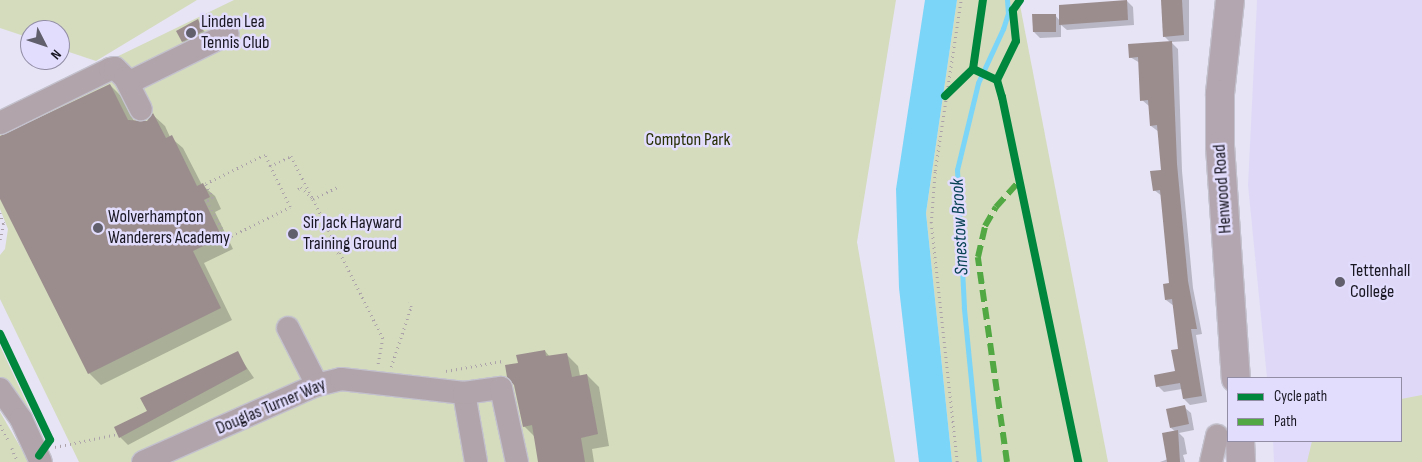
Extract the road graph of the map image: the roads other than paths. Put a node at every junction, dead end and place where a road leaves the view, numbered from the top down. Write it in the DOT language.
graph roads {
  1 [pos="1230,0"];
  2 [pos="228,34"];
  3 [pos="128,83"];
  4 [pos="141,109"];
  5 [pos="0,123"];
  6 [pos="288,328"];
  7 [pos="1236,377"];
  8 [pos="317,385"];
  9 [pos="0,389"];
  10 [pos="464,393"];
  11 [pos="1227,439"];
  12 [pos="1230,442"];
  13 [pos="40,454"];
  14 [pos="1211,461"];
  15 [pos="143,462"];
  16 [pos="476,462"];
  17 [pos="517,462"];
  18 [pos="1236,462"];
  19 [pos="1241,462"];
  1 -- 7 [label="main road, Henwood Road"];
  2 -- 3 [label="street"];
  3 -- 4 [label="street"];
  3 -- 5 [label="street"];
  6 -- 8 [label="street"];
  8 -- 10 [label="street, Douglas Turner Way"];
  8 -- 15 [label="street, Douglas Turner Way"];
  9 -- 13 [label="street"];
  10 -- 16 [label="street"];
  10 -- 17 [label="street, Douglas Turner Way"];
  11 -- 14 [label="street"];
  12 -- 19 [label="main road"];
  14 -- 18 [label="street"];
}
